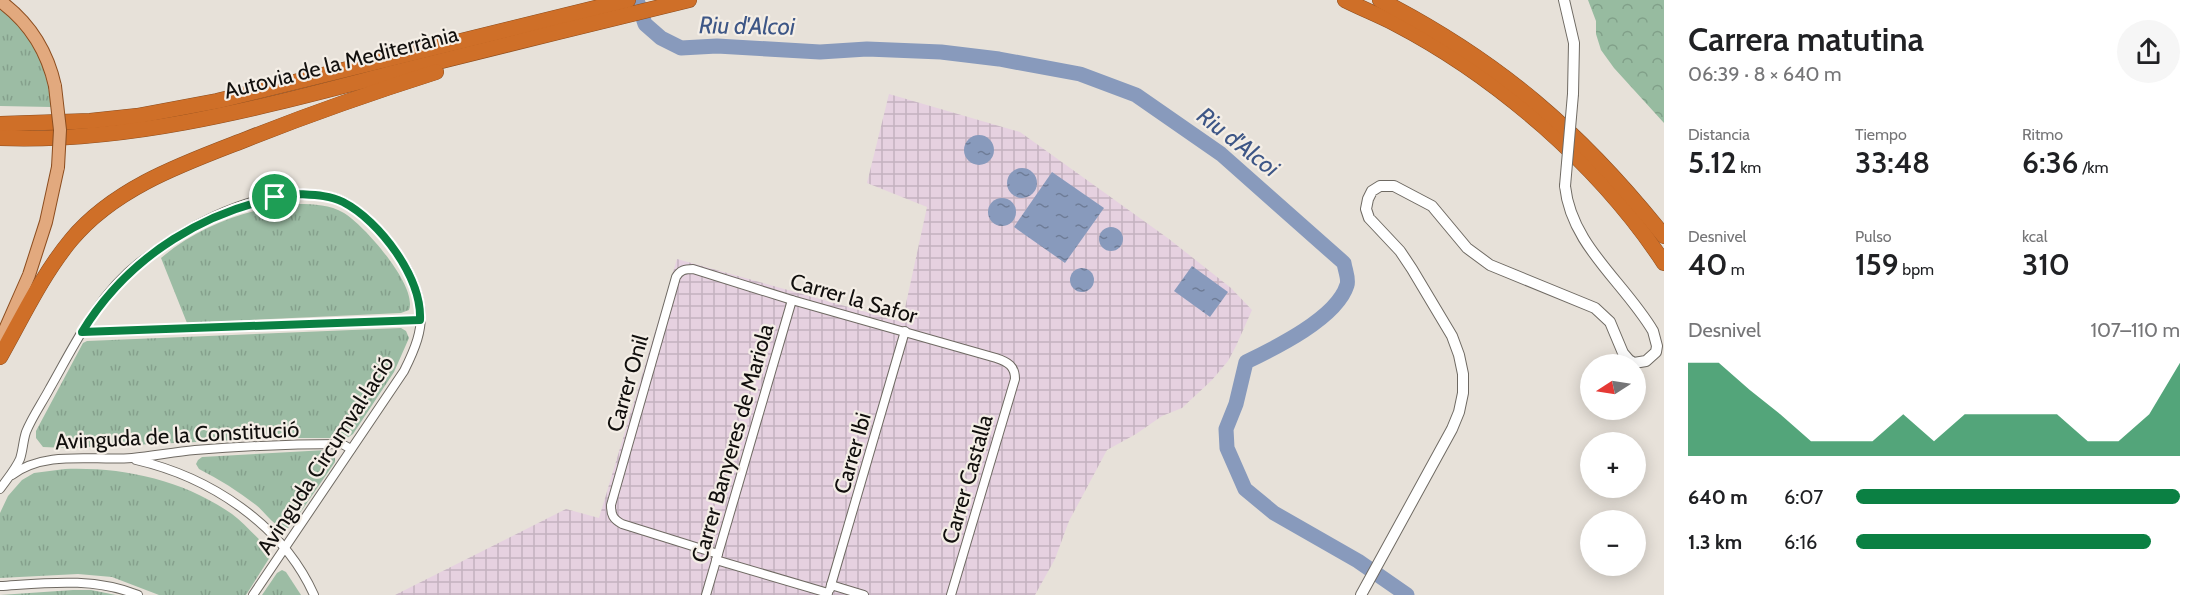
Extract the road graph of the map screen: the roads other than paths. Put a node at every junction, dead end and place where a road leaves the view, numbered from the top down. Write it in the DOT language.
graph roads {
  1 [pos="628,0"];
  2 [pos="689,0"];
  3 [pos="1345,0"];
  4 [pos="1380,0"];
  5 [pos="1564,0"];
  6 [pos="0,1"];
  7 [pos="454,56"];
  8 [pos="0,116"];
  9 [pos="35,123"];
  10 [pos="0,124"];
  11 [pos="0,138"];
  12 [pos="1664,236"];
  13 [pos="1664,263"];
  14 [pos="679,272"];
  15 [pos="792,300"];
  16 [pos="420,320"];
  17 [pos="905,331"];
  18 [pos="82,332"];
  19 [pos="0,341"];
  20 [pos="0,357"];
  21 [pos="1015,372"];
  22 [pos="351,449"];
  23 [pos="130,458"];
  24 [pos="9,477"];
  25 [pos="0,489"];
  26 [pos="285,549"];
  27 [pos="717,557"];
  28 [pos="0,586"];
  29 [pos="829,591"];
  30 [pos="1362,593"];
  31 [pos="138,595"];
  32 [pos="253,595"];
  33 [pos="314,595"];
  34 [pos="706,595"];
  35 [pos="864,595"];
  36 [pos="951,595"];
  1 -- 7 [label="highway, Autovia de la Mediterrània"];
  2 -- 7 [label="highway"];
  3 -- 13 [label="highway"];
  4 -- 12 [label="highway"];
  5 -- 30 [label="street, bridge"];
  6 -- 19 [label="main road, bridge"];
  7 -- 9 [label="highway, Autovia de la Mediterrània"];
  7 -- 11 [label="highway, Autovia de la Mediterrània"];
  7 -- 20 [label="highway"];
  8 -- 9 [label="highway"];
  9 -- 10 [label="highway, Autovia de la Mediterrània"];
  14 -- 15 [label="street, Carrer la Safor"];
  14 -- 27 [label="street, Carrer Onil"];
  15 -- 17 [label="street, Carrer la Safor"];
  15 -- 27 [label="street, Carrer Banyeres de Mariola"];
  16 -- 18 [label="street"];
  16 -- 18 [label="street, Avinguda Circumval·lació"];
  16 -- 22 [label="street, Avinguda Circumval·lació"];
  17 -- 21 [label="street, Carrer la Safor"];
  17 -- 29 [label="street, Carrer Ibi"];
  18 -- 24 [label="street, Avinguda Circumval·lació"];
  21 -- 36 [label="street, Carrer Castalla"];
  22 -- 23 [label="street, Avinguda de la Constitució"];
  22 -- 26 [label="street, Avinguda Circumval·lació"];
  23 -- 24 [label="street, Avinguda de la Constitució"];
  23 -- 26 [label="street"];
  24 -- 25 [label="street, Avinguda Circumval·lació"];
  26 -- 32 [label="street, Avinguda Circumval·lació"];
  26 -- 33 [label="street"];
  27 -- 29 [label="street"];
  27 -- 34 [label="street, Carrer Banyeres de Mariola"];
  28 -- 31 [label="street"];
  29 -- 35 [label="street"];
}
